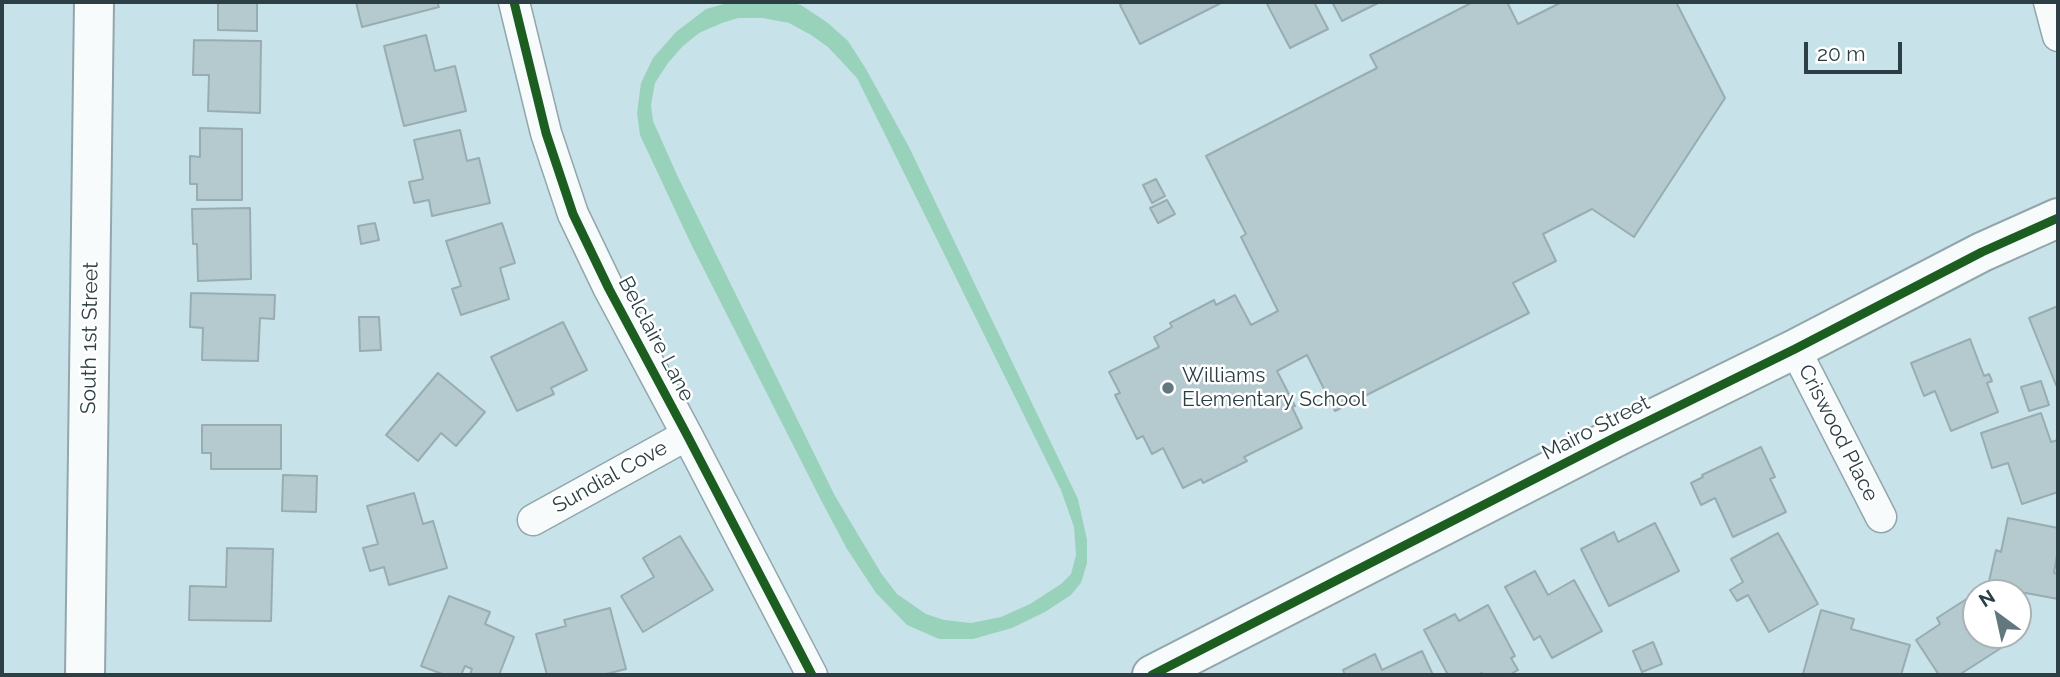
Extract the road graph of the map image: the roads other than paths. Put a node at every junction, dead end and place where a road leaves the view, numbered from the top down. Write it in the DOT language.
graph roads {
  1 [pos="94,2"];
  2 [pos="514,2"];
  3 [pos="2049,2"];
  4 [pos="2058,36"];
  5 [pos="2058,218"];
  6 [pos="1795,349"];
  7 [pos="687,435"];
  8 [pos="1881,517"];
  9 [pos="533,520"];
  10 [pos="85,675"];
  11 [pos="812,675"];
  12 [pos="1152,675"];
  1 -- 10 [label="street, South 1st Street"];
  2 -- 7 [label="street, Belclaire Lane"];
  3 -- 4 [label="street"];
  5 -- 6 [label="street, Mairo Street"];
  6 -- 8 [label="street, Criswood Place"];
  6 -- 12 [label="street, Mairo Street"];
  7 -- 9 [label="street, Sundial Cove"];
  7 -- 11 [label="street, Belclaire Lane"];
}
